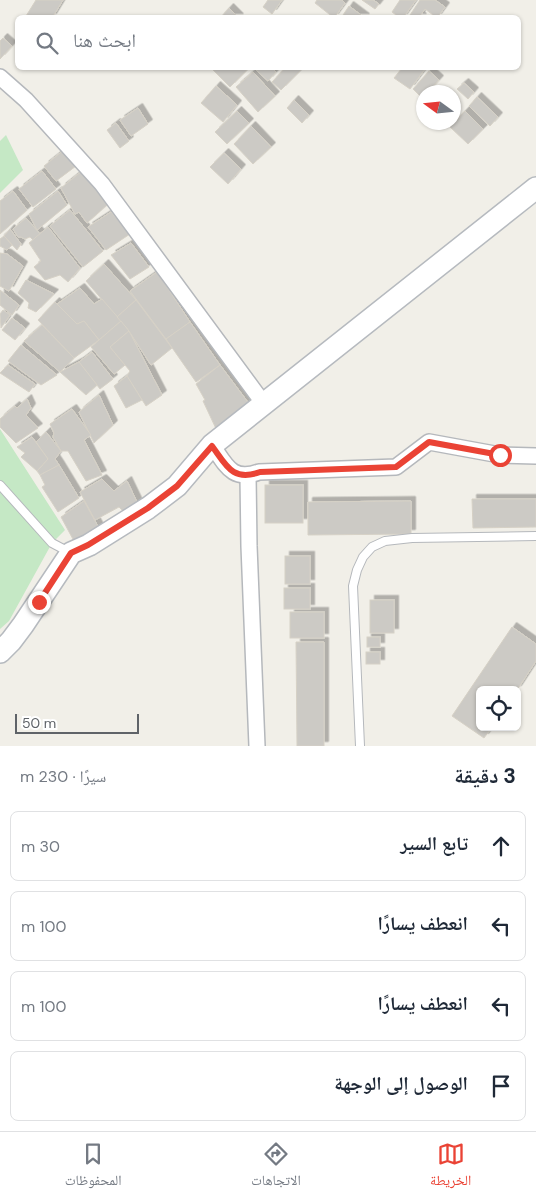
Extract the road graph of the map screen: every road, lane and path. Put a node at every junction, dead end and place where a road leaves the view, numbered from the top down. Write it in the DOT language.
graph roads {
  1 [pos="0,77"];
  2 [pos="536,188"];
  3 [pos="264,404"];
  4 [pos="212,446"];
  5 [pos="536,456"];
  6 [pos="248,476"];
  7 [pos="0,485"];
  8 [pos="536,536"];
  9 [pos="71,553"];
  10 [pos="0,652"];
  11 [pos="257,746"];
  12 [pos="360,746"];
  1 -- 3 [label="street"];
  2 -- 3 [label="street"];
  3 -- 4 [label="street"];
  4 -- 6 [label="street"];
  4 -- 9 [label="street"];
  5 -- 6 [label="street"];
  6 -- 11 [label="street"];
  7 -- 9 [label="lane"];
  8 -- 12 [label="lane"];
  9 -- 10 [label="street"];
}
